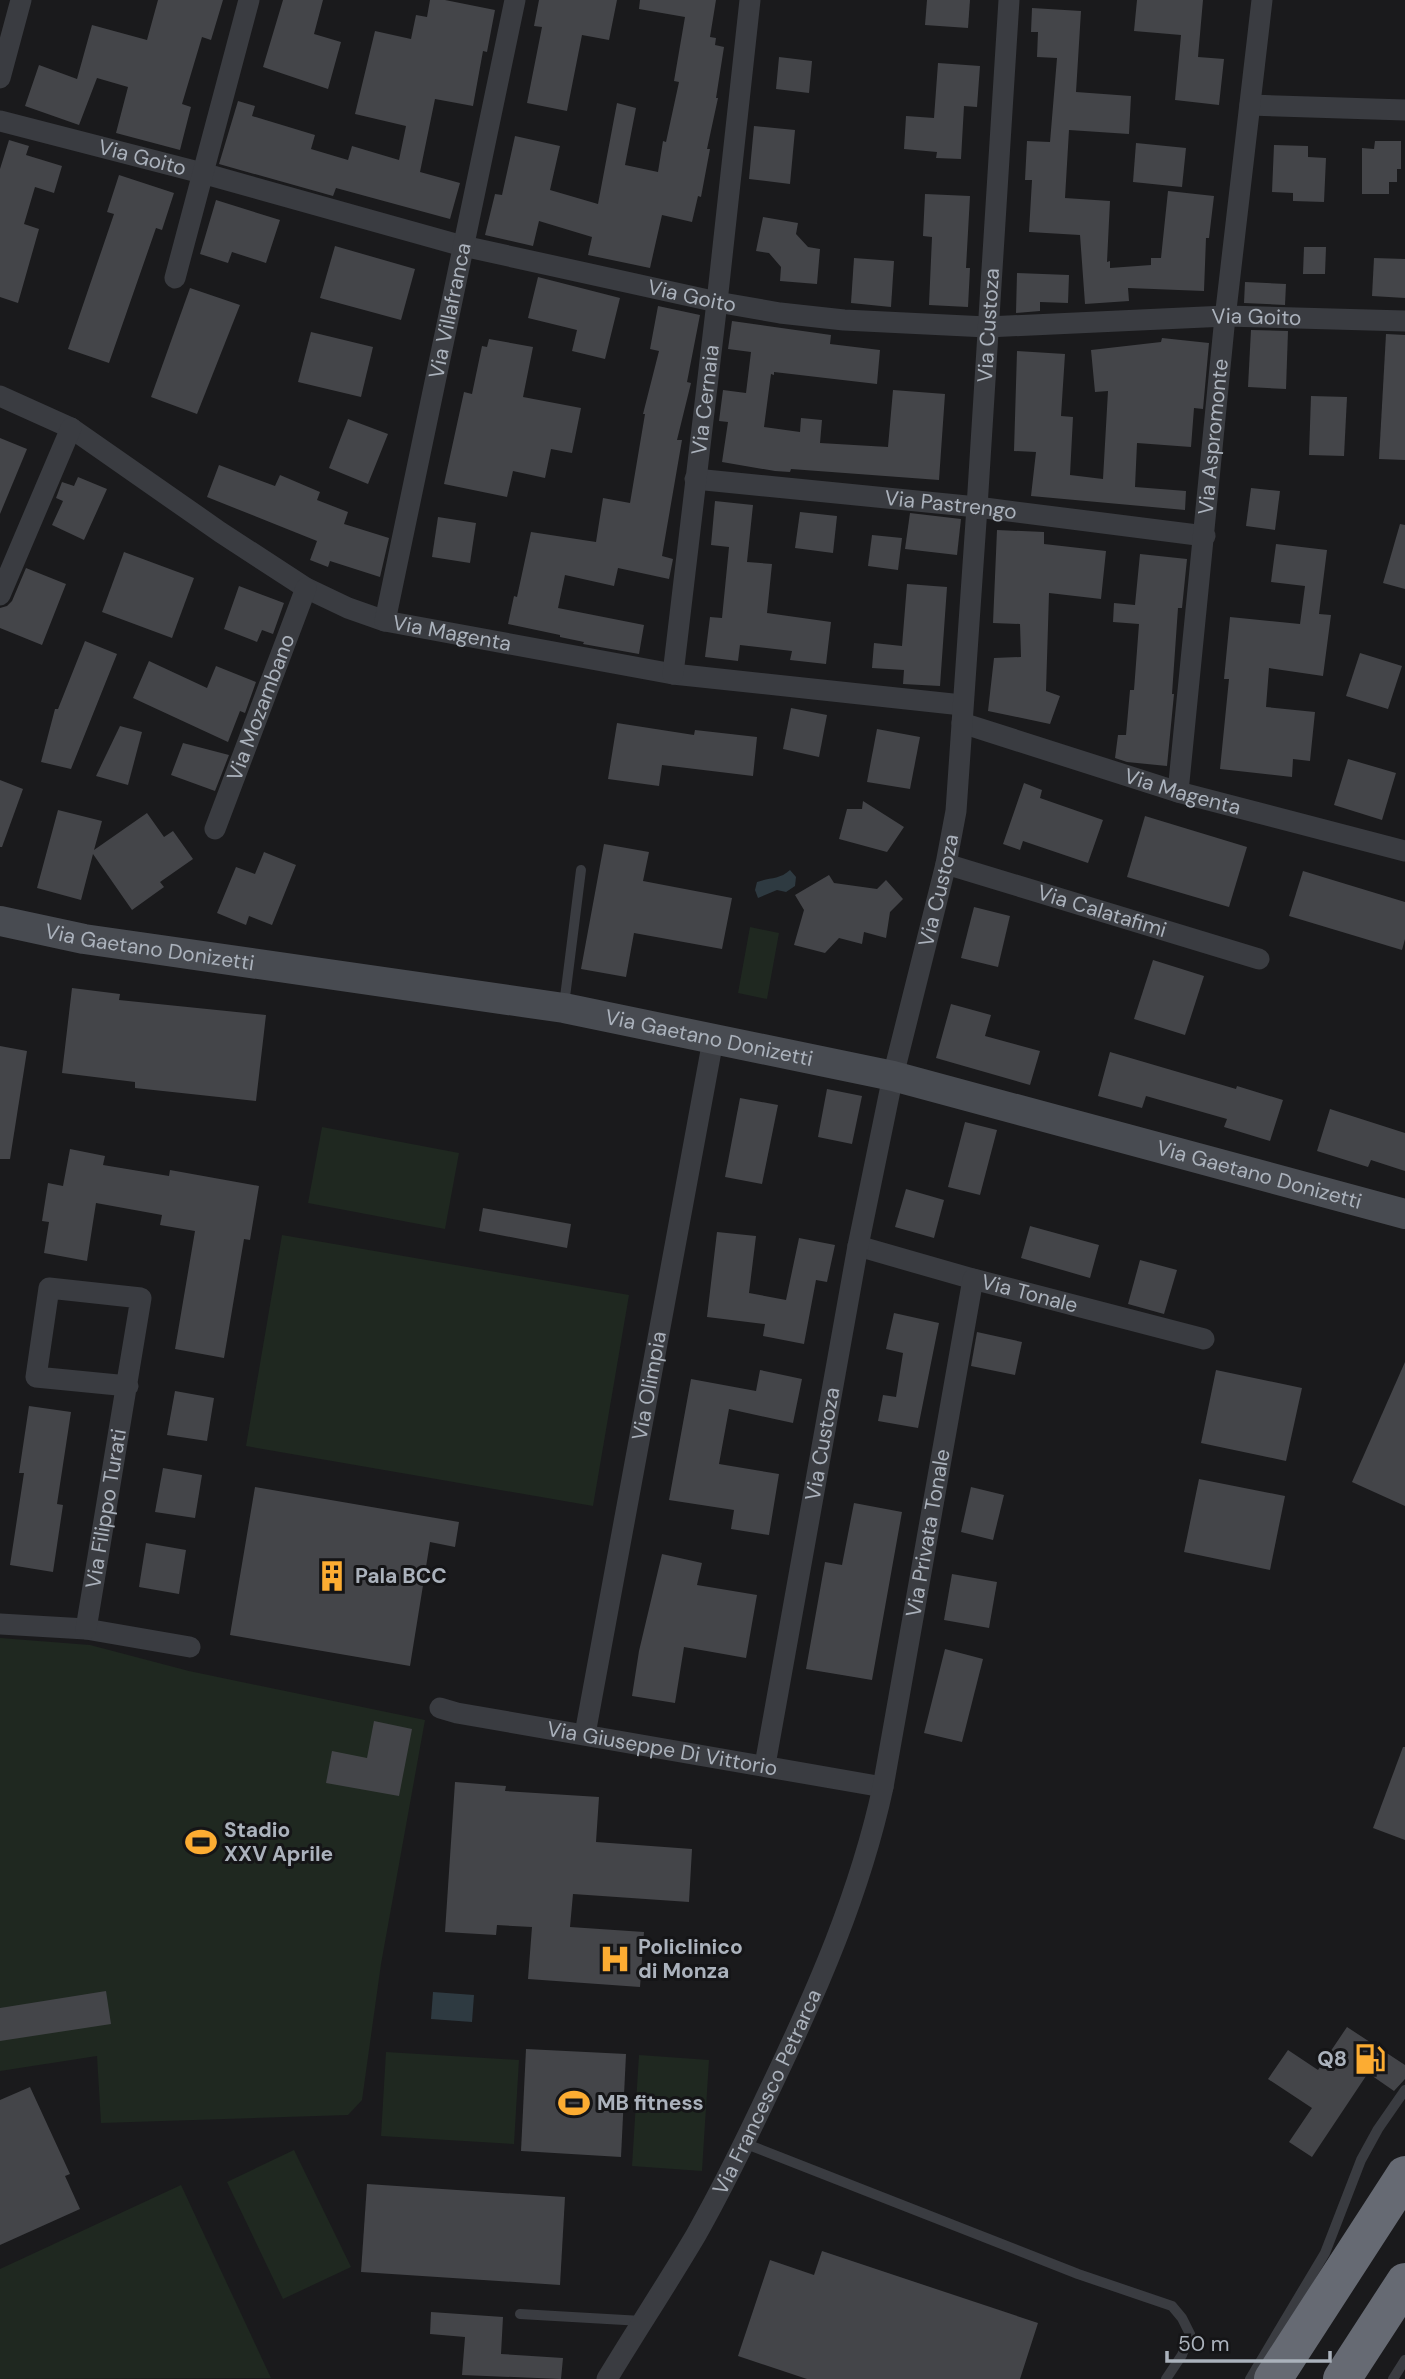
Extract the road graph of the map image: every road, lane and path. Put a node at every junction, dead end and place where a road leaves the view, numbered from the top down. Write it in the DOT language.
graph roads {
  1 [pos="21,0"];
  2 [pos="249,0"];
  3 [pos="515,0"];
  4 [pos="750,0"];
  5 [pos="1009,0"];
  6 [pos="1262,0"];
  7 [pos="5,39"];
  8 [pos="0,78"];
  9 [pos="1250,105"];
  10 [pos="1405,110"];
  11 [pos="0,121"];
  12 [pos="202,173"];
  13 [pos="463,246"];
  14 [pos="174,278"];
  15 [pos="717,302"];
  16 [pos="1226,316"];
  17 [pos="1405,321"];
  18 [pos="987,327"];
  19 [pos="0,396"];
  20 [pos="71,428"];
  21 [pos="695,479"];
  22 [pos="977,508"];
  23 [pos="1205,536"];
  24 [pos="306,588"];
  25 [pos="0,595"];
  26 [pos="385,621"];
  27 [pos="673,674"];
  28 [pos="962,714"];
  29 [pos="1178,792"];
  30 [pos="215,829"];
  31 [pos="1405,851"];
  32 [pos="946,864"];
  33 [pos="581,870"];
  34 [pos="0,921"];
  35 [pos="1259,959"];
  36 [pos="564,1008"];
  37 [pos="713,1040"];
  38 [pos="893,1076"];
  39 [pos="1405,1214"];
  40 [pos="858,1246"];
  41 [pos="974,1279"];
  42 [pos="1204,1339"];
  43 [pos="128,1386"];
  44 [pos="0,1624"];
  45 [pos="86,1629"];
  46 [pos="190,1647"];
  47 [pos="440,1708"];
  48 [pos="585,1734"];
  49 [pos="765,1765"];
  50 [pos="883,1787"];
  51 [pos="1405,2090"];
  52 [pos="744,2143"];
  53 [pos="1405,2175"];
  54 [pos="1405,2281"];
  55 [pos="520,2314"];
  56 [pos="642,2321"];
  57 [pos="1405,2360"];
  58 [pos="607,2379"];
  59 [pos="1166,2379"];
  60 [pos="1250,2379"];
  61 [pos="1273,2379"];
  62 [pos="1342,2379"];
  63 [pos="1393,2379"];
  1 -- 7 [label="street"];
  2 -- 12 [label="street"];
  3 -- 13 [label="street, Via Villafranca"];
  4 -- 15 [label="street, Via Cernaia"];
  5 -- 18 [label="street, Via Custoza"];
  6 -- 9 [label="street, Via Aspromonte"];
  7 -- 8 [label="street"];
  9 -- 10 [label="street"];
  9 -- 16 [label="street, Via Aspromonte"];
  11 -- 12 [label="street, Via Goito"];
  12 -- 13 [label="street, Via Goito"];
  12 -- 14 [label="street"];
  13 -- 15 [label="street, Via Goito"];
  13 -- 26 [label="street, Via Villafranca"];
  15 -- 18 [label="street, Via Goito"];
  15 -- 21 [label="street, Via Cernaia"];
  16 -- 17 [label="street, Via Goito"];
  16 -- 18 [label="street, Via Goito"];
  16 -- 23 [label="street, Via Aspromonte"];
  18 -- 22 [label="street, Via Custoza"];
  19 -- 20 [label="street, Via Magenta"];
  20 -- 24 [label="street, Via Magenta"];
  20 -- 25 [label="street"];
  21 -- 22 [label="street, Via Pastrengo"];
  21 -- 27 [label="street, Via Cernaia"];
  22 -- 23 [label="street, Via Pastrengo"];
  22 -- 28 [label="street, Via Custoza"];
  23 -- 29 [label="street, Via Aspromonte"];
  24 -- 26 [label="street, Via Magenta"];
  24 -- 30 [label="street, Via Mozambano"];
  26 -- 27 [label="street, Via Magenta"];
  27 -- 28 [label="street, Via Magenta"];
  28 -- 29 [label="street, Via Magenta"];
  28 -- 32 [label="street, Via Custoza"];
  29 -- 31 [label="street, Via Magenta"];
  32 -- 35 [label="street, Via Calatafimi"];
  32 -- 38 [label="street, Via Custoza"];
  33 -- 36 [label="lane"];
  34 -- 36 [label="street, Via Gaetano Donizetti"];
  36 -- 37 [label="street, Via Gaetano Donizetti"];
  37 -- 38 [label="street, Via Gaetano Donizetti"];
  37 -- 48 [label="street, Via Olimpia"];
  38 -- 39 [label="street, Via Gaetano Donizetti"];
  38 -- 40 [label="street, Via Custoza"];
  40 -- 41 [label="street, Via Tonale"];
  40 -- 49 [label="street, Via Custoza"];
  41 -- 42 [label="street, Via Tonale"];
  41 -- 50 [label="street, Via Privata Tonale"];
  43 -- 43 [label="street, Via Filippo Turati"];
  43 -- 45 [label="street, Via Filippo Turati"];
  44 -- 45 [label="street"];
  45 -- 46 [label="street"];
  47 -- 48 [label="street, Via Giuseppe Di Vittorio"];
  48 -- 49 [label="street, Via Giuseppe Di Vittorio"];
  49 -- 50 [label="street, Via Giuseppe Di Vittorio"];
  50 -- 52 [label="street, Via Francesco Petrarca"];
  51 -- 60 [label="lane"];
  52 -- 56 [label="street, Via Francesco Petrarca"];
  52 -- 59 [label="lane"];
  53 -- 61 [label="highway"];
  54 -- 62 [label="highway"];
  55 -- 56 [label="lane"];
  56 -- 58 [label="street, Via Francesco Petrarca"];
  57 -- 63 [label="lane"];
}
